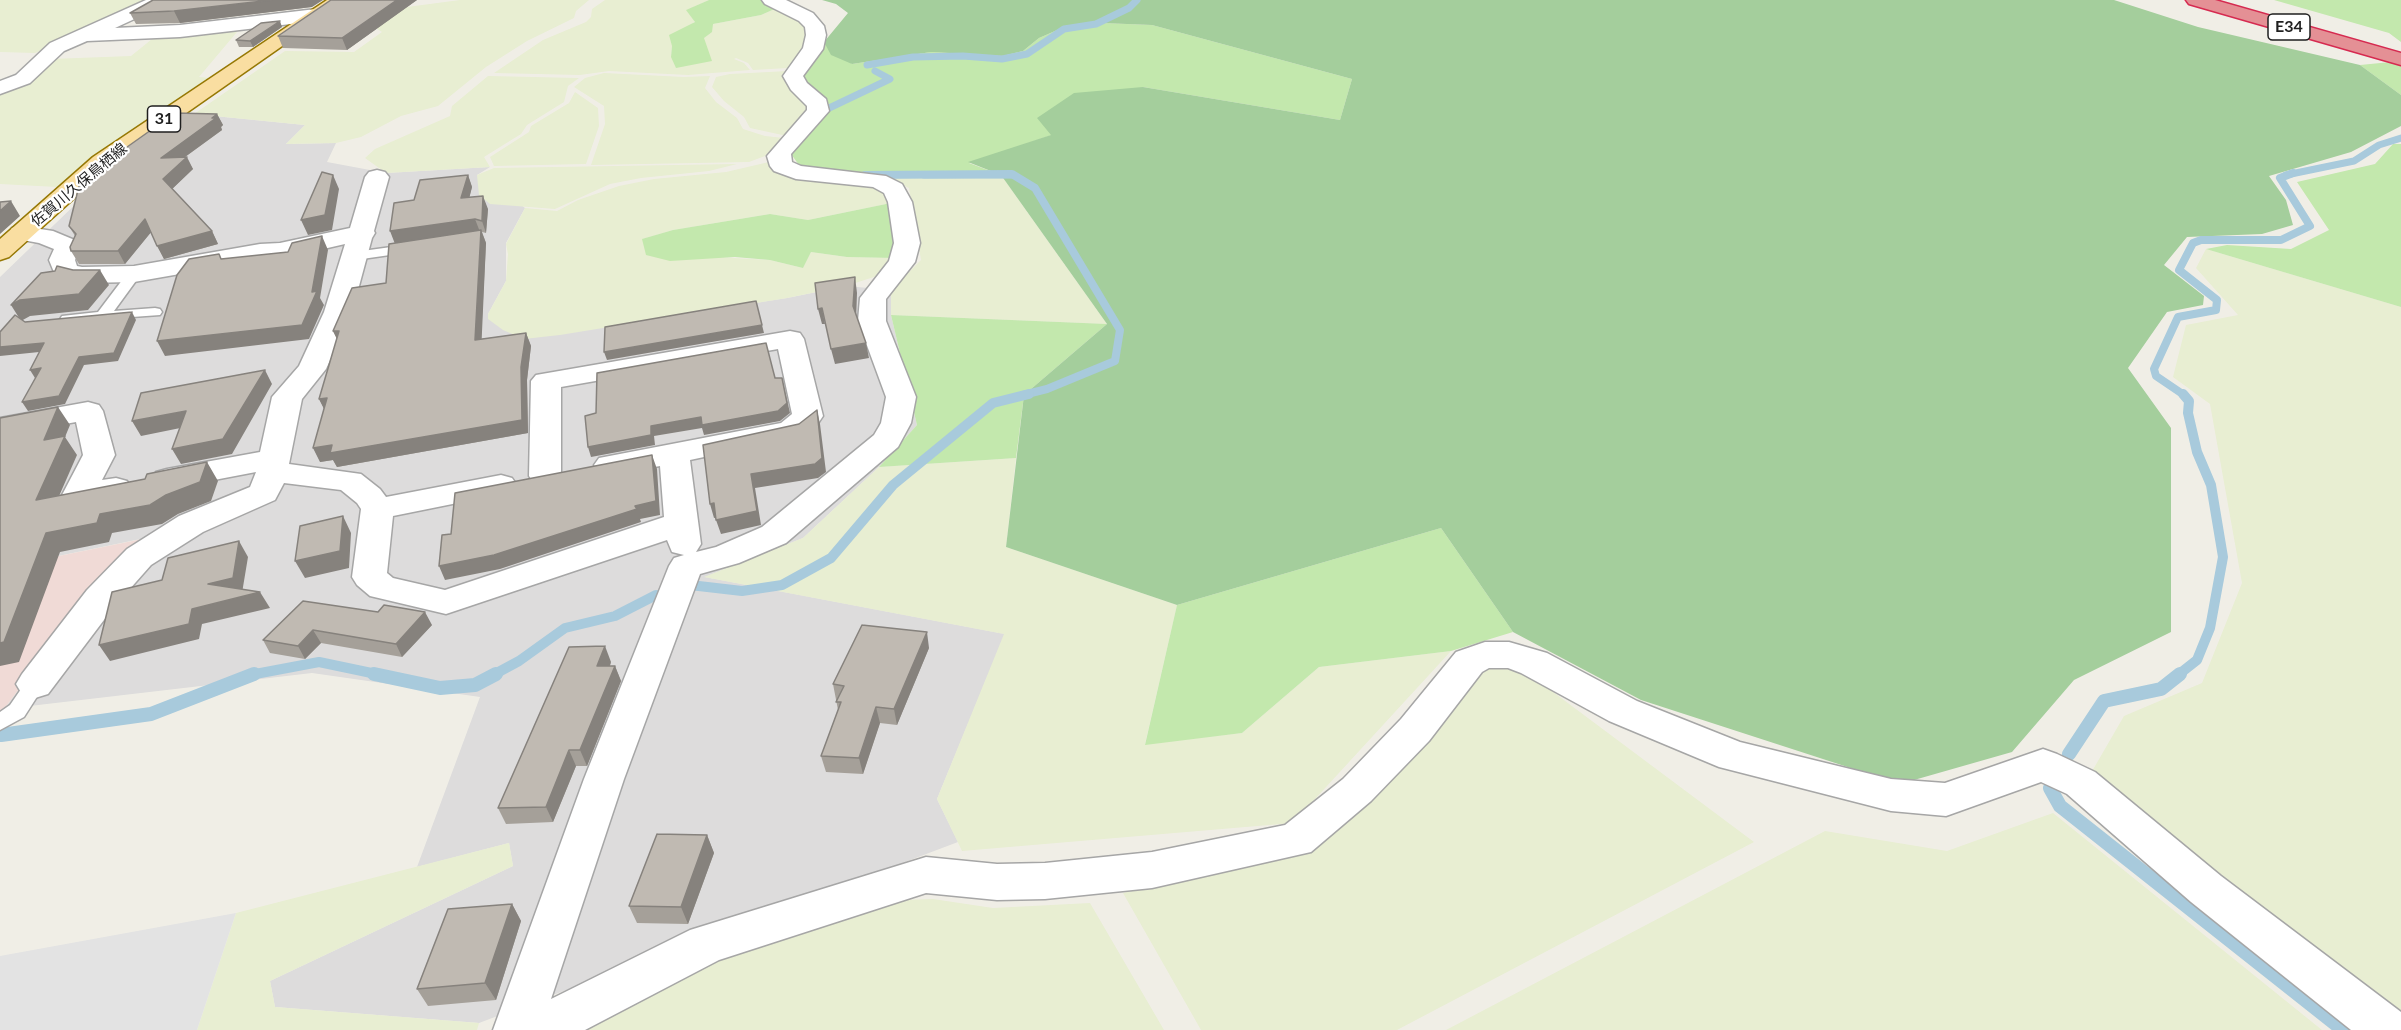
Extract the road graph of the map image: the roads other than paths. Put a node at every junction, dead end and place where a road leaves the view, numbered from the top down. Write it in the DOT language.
graph roads {
  1 [pos="161,0"];
  2 [pos="339,0"];
  3 [pos="771,0"];
  4 [pos="2195,0"];
  5 [pos="2236,0"];
  6 [pos="316,15"];
  7 [pos="84,35"];
  8 [pos="2396,51"];
  9 [pos="0,88"];
  10 [pos="377,177"];
  11 [pos="21,232"];
  12 [pos="359,244"];
  13 [pos="423,246"];
  14 [pos="0,252"];
  15 [pos="134,274"];
  16 [pos="155,312"];
  17 [pos="103,315"];
  18 [pos="50,321"];
  19 [pos="0,427"];
  20 [pos="674,454"];
  21 [pos="273,465"];
  22 [pos="545,477"];
  23 [pos="377,508"];
  24 [pos="681,523"];
  25 [pos="686,566"];
  26 [pos="35,684"];
  27 [pos="0,722"];
  28 [pos="517,1030"];
  29 [pos="538,1030"];
  30 [pos="2387,1030"];
  1 -- 7 [label="street"];
  2 -- 6 [label="main road, 佐賀川久保鳥栖線 / 31"];
  3 -- 25 [label="street"];
  4 -- 8 [label="highway, E34"];
  5 -- 8 [label="highway, E34"];
  6 -- 7 [label="street"];
  6 -- 11 [label="main road, 佐賀川久保鳥栖線 / 31"];
  7 -- 9 [label="street"];
  10 -- 12 [label="street"];
  11 -- 14 [label="main road, 佐賀川久保鳥栖線 / 31"];
  11 -- 15 [label="street"];
  12 -- 13 [label="lane"];
  12 -- 15 [label="street"];
  12 -- 21 [label="street"];
  15 -- 17 [label="lane"];
  16 -- 17 [label="lane"];
  17 -- 18 [label="lane"];
  19 -- 21 [label="street"];
  20 -- 22 [label="street"];
  20 -- 22 [label="street"];
  20 -- 24 [label="street"];
  21 -- 23 [label="street"];
  21 -- 26 [label="street"];
  22 -- 23 [label="street"];
  23 -- 24 [label="street"];
  24 -- 25 [label="street"];
  25 -- 28 [label="street"];
  26 -- 27 [label="lane"];
  29 -- 30 [label="street"];
}
